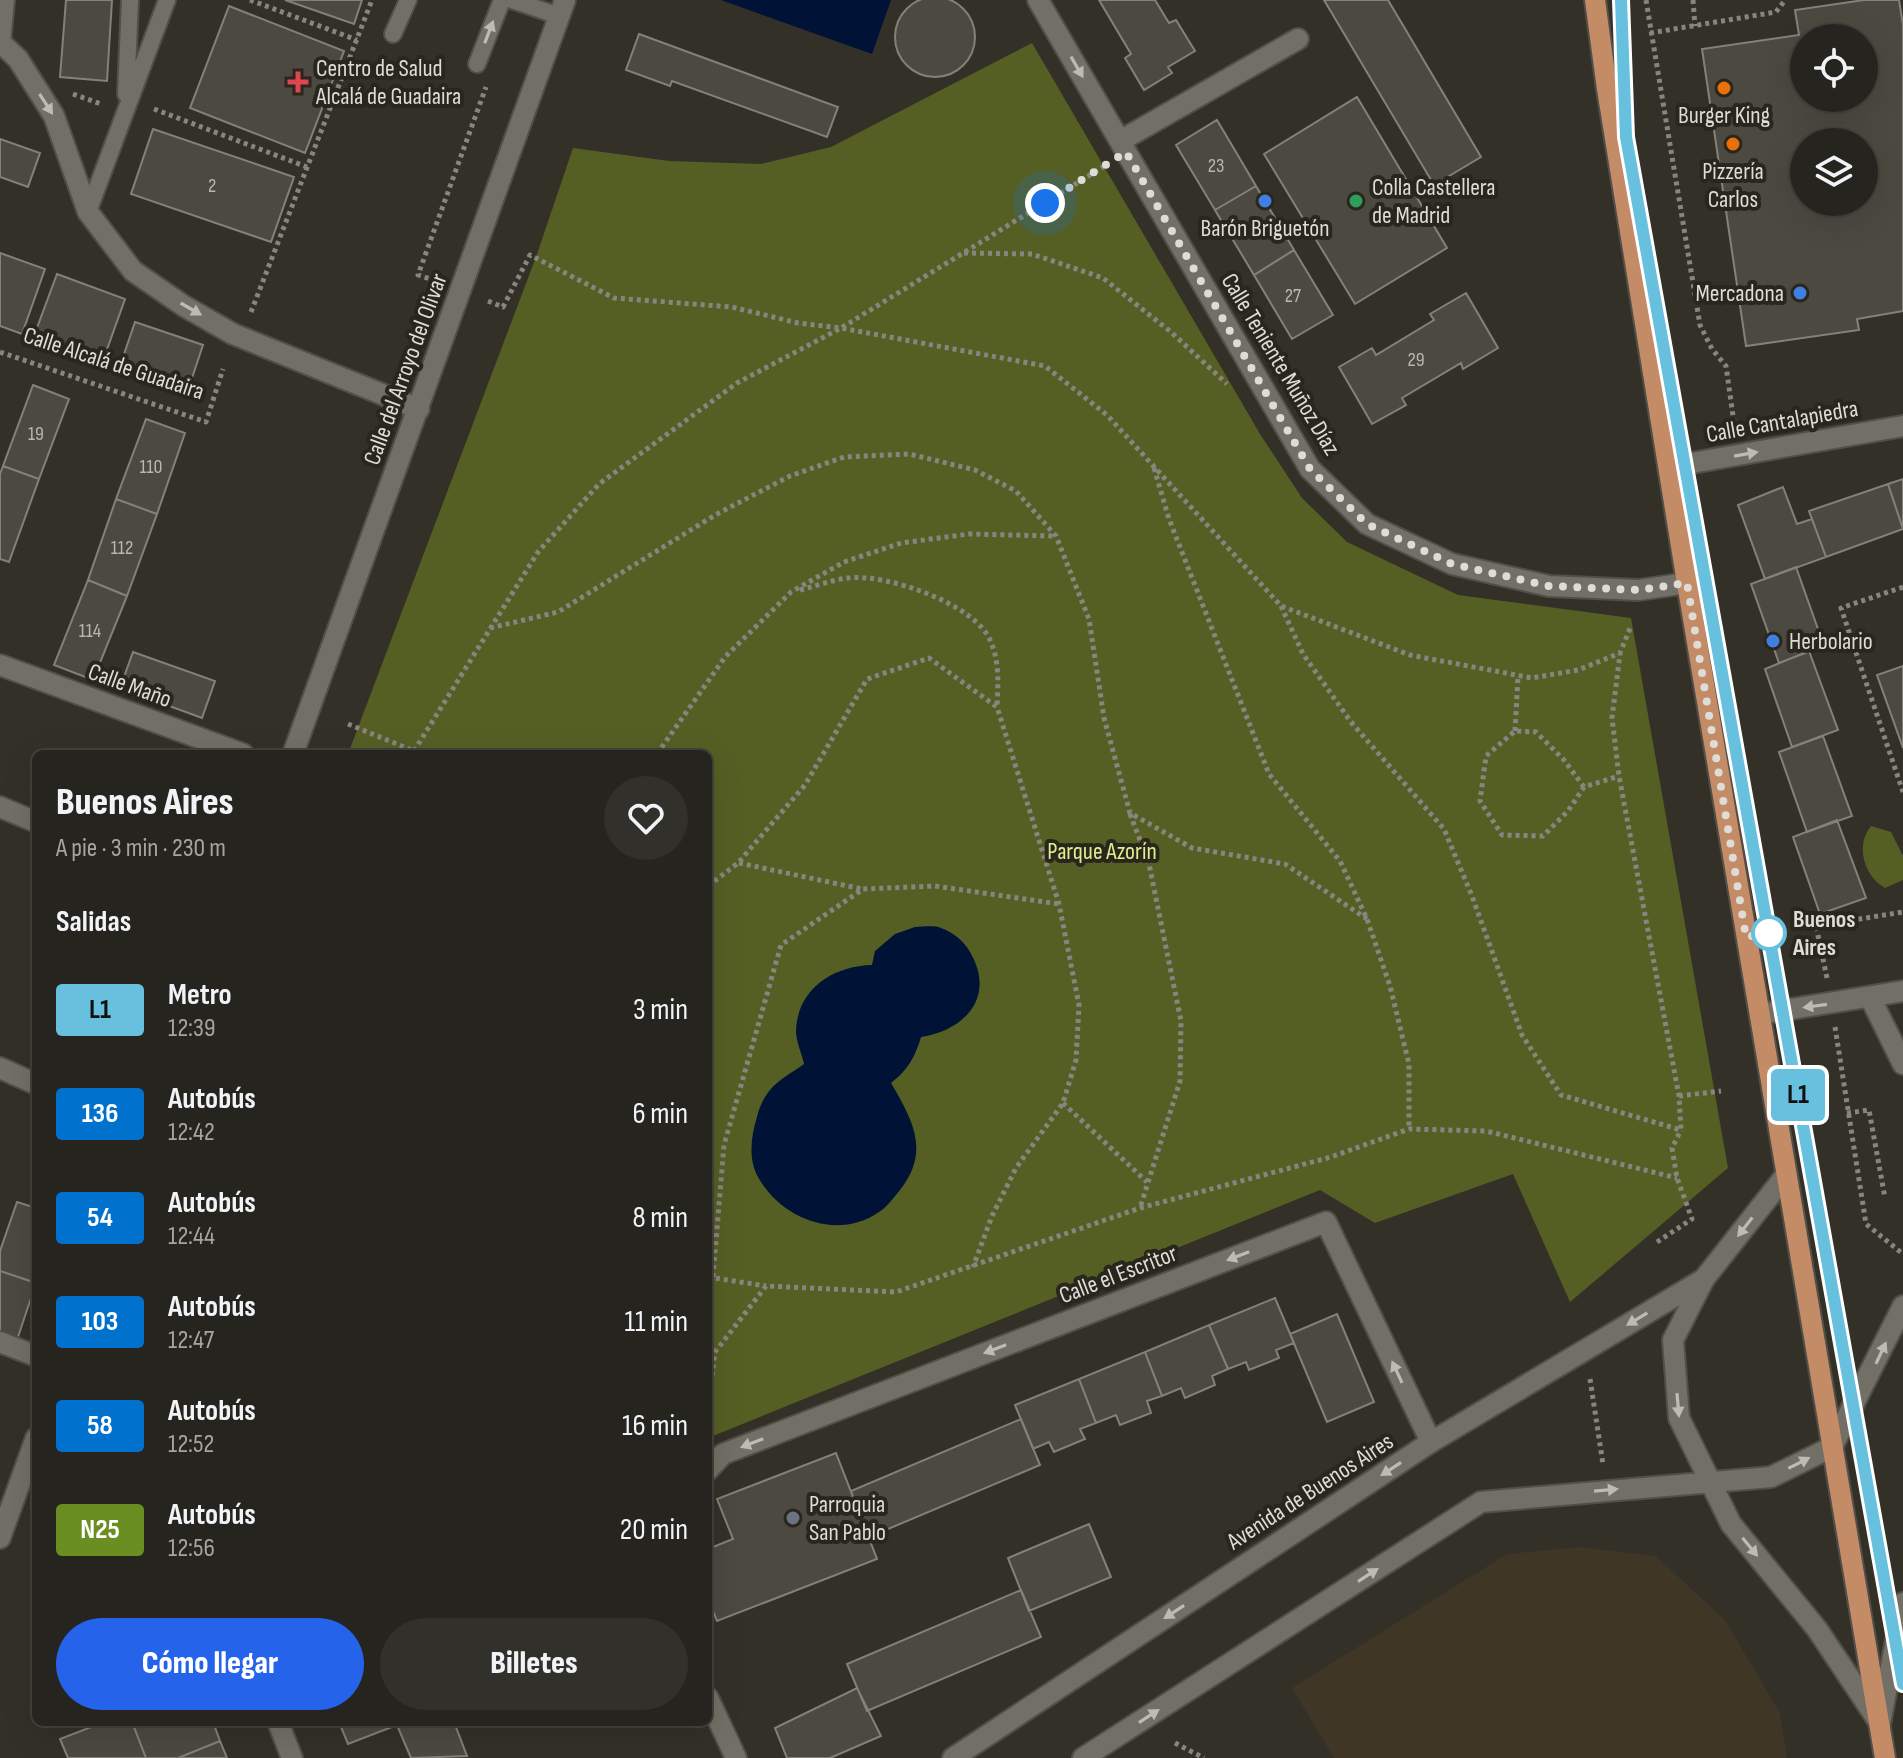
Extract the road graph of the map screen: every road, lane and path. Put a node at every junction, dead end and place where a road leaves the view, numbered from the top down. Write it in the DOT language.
graph roads {
  1 [pos="6,0"];
  2 [pos="130,0"];
  3 [pos="167,0"];
  4 [pos="250,0"];
  5 [pos="372,0"];
  6 [pos="408,0"];
  7 [pos="502,0"];
  8 [pos="512,0"];
  9 [pos="1038,0"];
  10 [pos="1595,0"];
  11 [pos="1646,0"];
  12 [pos="1693,0"];
  13 [pos="1785,0"];
  14 [pos="562,8"];
  15 [pos="1695,26"];
  16 [pos="1650,33"];
  17 [pos="393,34"];
  18 [pos="1298,39"];
  19 [pos="357,40"];
  20 [pos="1,42"];
  21 [pos="477,64"];
  22 [pos="491,74"];
  23 [pos="154,109"];
  24 [pos="125,112"];
  25 [pos="1123,147"];
  26 [pos="307,167"];
  27 [pos="88,212"];
  28 [pos="963,253"];
  29 [pos="440,282"];
  30 [pos="488,301"];
  31 [pos="249,318"];
  32 [pos="841,328"];
  33 [pos="0,352"];
  34 [pos="223,369"];
  35 [pos="1239,393"];
  36 [pos="419,409"];
  37 [pos="1903,426"];
  38 [pos="1738,455"];
  39 [pos="1154,467"];
  40 [pos="1669,467"];
  41 [pos="1056,536"];
  42 [pos="1687,583"];
  43 [pos="1903,587"];
  44 [pos="791,592"];
  45 [pos="1281,606"];
  46 [pos="1631,626"];
  47 [pos="490,628"];
  48 [pos="1620,653"];
  49 [pos="0,665"];
  50 [pos="1518,676"];
  51 [pos="997,707"];
  52 [pos="348,724"];
  53 [pos="1515,731"];
  54 [pos="232,750"];
  55 [pos="294,750"];
  56 [pos="410,750"];
  57 [pos="416,750"];
  58 [pos="660,750"];
  59 [pos="1619,776"];
  60 [pos="1584,787"];
  61 [pos="1903,792"];
  62 [pos="0,807"];
  63 [pos="1130,813"];
  64 [pos="32,820"];
  65 [pos="738,863"];
  66 [pos="712,883"];
  67 [pos="863,889"];
  68 [pos="1059,904"];
  69 [pos="1367,919"];
  70 [pos="1903,991"];
  71 [pos="1870,997"];
  72 [pos="1760,1014"];
  73 [pos="1903,1064"];
  74 [pos="0,1068"];
  75 [pos="1843,1078"];
  76 [pos="32,1082"];
  77 [pos="1721,1091"];
  78 [pos="1679,1096"];
  79 [pos="1063,1103"];
  80 [pos="1847,1113"];
  81 [pos="1409,1129"];
  82 [pos="1681,1130"];
  83 [pos="1786,1175"];
  84 [pos="1677,1178"];
  85 [pos="1147,1182"];
  86 [pos="1885,1198"];
  87 [pos="1140,1208"];
  88 [pos="1657,1242"];
  89 [pos="1903,1254"];
  90 [pos="712,1258"];
  91 [pos="973,1267"];
  92 [pos="712,1277"];
  93 [pos="1704,1279"];
  94 [pos="766,1286"];
  95 [pos="1903,1306"];
  96 [pos="0,1342"];
  97 [pos="1586,1349"];
  98 [pos="32,1354"];
  99 [pos="712,1376"];
  100 [pos="1431,1442"];
  101 [pos="1832,1447"];
  102 [pos="32,1449"];
  103 [pos="712,1466"];
  104 [pos="1710,1480"];
  105 [pos="1607,1490"];
  106 [pos="0,1538"];
  107 [pos="1903,1603"];
  108 [pos="712,1707"];
  109 [pos="1880,1724"];
  110 [pos="280,1726"];
  111 [pos="1175,1743"];
  112 [pos="292,1758"];
  113 [pos="736,1758"];
  114 [pos="953,1758"];
  115 [pos="1083,1758"];
  116 [pos="1204,1758"];
  117 [pos="1885,1758"];
  1 -- 20 [label="lane"];
  2 -- 24 [label="lane"];
  3 -- 24 [label="lane"];
  4 -- 19 [label="path"];
  5 -- 19 [label="path"];
  6 -- 17 [label="lane"];
  21 -- 7 [label="lane, one-way"];
  8 -- 14 [label="lane"];
  9 -- 25 [label="street, Calle Teniente Muñoz Díaz, one-way"];
  10 -- 40 [label="main road"];
  11 -- 16 [label="path"];
  12 -- 15 [label="path"];
  13 -- 15 [label="path"];
  14 -- 36 [label="street, Calle del Arroyo del Olivar"];
  15 -- 16 [label="path"];
  16 -- 38 [label="path"];
  18 -- 25 [label="street"];
  19 -- 26 [label="path"];
  20 -- 27 [label="street, one-way"];
  22 -- 29 [label="path"];
  23 -- 26 [label="path"];
  24 -- 27 [label="lane"];
  25 -- 28 [label="path"];
  25 -- 42 [label="street, Calle Teniente Muñoz Díaz"];
  26 -- 31 [label="path"];
  27 -- 36 [label="street, one-way"];
  28 -- 32 [label="path"];
  28 -- 35 [label="path"];
  30 -- 32 [label="path"];
  32 -- 39 [label="path"];
  32 -- 47 [label="path"];
  33 -- 34 [label="path, Calle Alcalá de Guadaira"];
  36 -- 55 [label="street, Calle del Arroyo del Olivar"];
  38 -- 37 [label="street, Calle Cantalapiedra, one-way"];
  38 -- 40 [label="street, Calle Cantalapiedra"];
  39 -- 45 [label="path"];
  39 -- 69 [label="path"];
  40 -- 42 [label="main road"];
  41 -- 44 [label="path"];
  41 -- 47 [label="path"];
  41 -- 63 [label="path"];
  42 -- 72 [label="main road"];
  43 -- 61 [label="path"];
  44 -- 51 [label="path"];
  44 -- 58 [label="path"];
  45 -- 50 [label="path"];
  45 -- 82 [label="path"];
  46 -- 48 [label="path"];
  47 -- 57 [label="path"];
  48 -- 50 [label="path"];
  48 -- 59 [label="path"];
  49 -- 54 [label="street, Calle Maño"];
  50 -- 53 [label="path"];
  51 -- 65 [label="path"];
  51 -- 68 [label="path"];
  52 -- 56 [label="path"];
  53 -- 60 [label="path"];
  53 -- 60 [label="path"];
  59 -- 60 [label="path"];
  59 -- 78 [label="path"];
  62 -- 64 [label="street"];
  63 -- 69 [label="path"];
  63 -- 85 [label="path"];
  65 -- 66 [label="path"];
  65 -- 67 [label="path"];
  67 -- 68 [label="path"];
  67 -- 90 [label="path"];
  68 -- 79 [label="path"];
  69 -- 81 [label="path"];
  70 -- 71 [label="street"];
  71 -- 72 [label="street, one-way"];
  71 -- 73 [label="street"];
  72 -- 83 [label="main road"];
  74 -- 76 [label="street"];
  75 -- 80 [label="path"];
  77 -- 78 [label="path"];
  78 -- 82 [label="path"];
  79 -- 85 [label="path"];
  79 -- 91 [label="path"];
  80 -- 86 [label="path"];
  80 -- 89 [label="path"];
  81 -- 84 [label="path"];
  81 -- 87 [label="path"];
  82 -- 84 [label="path"];
  83 -- 93 [label="street, Avenida de Buenos Aires, one-way"];
  83 -- 101 [label="main road"];
  84 -- 88 [label="path"];
  85 -- 87 [label="path"];
  87 -- 91 [label="path"];
  91 -- 94 [label="path"];
  92 -- 94 [label="path"];
  93 -- 97 [label="street, Avenida de Buenos Aires, one-way"];
  93 -- 104 [label="street, Avenida de Buenos Aires, one-way"];
  94 -- 99 [label="path"];
  101 -- 95 [label="street, one-way"];
  96 -- 98 [label="street"];
  97 -- 100 [label="street, Avenida de Buenos Aires"];
  97 -- 105 [label="path"];
  100 -- 103 [label="street, Calle el Escritor, one-way"];
  100 -- 114 [label="street, Avenida de Buenos Aires, one-way"];
  104 -- 101 [label="street, one-way"];
  101 -- 109 [label="main road"];
  102 -- 106 [label="street"];
  104 -- 105 [label="street"];
  104 -- 109 [label="street, Avenida de Buenos Aires, one-way"];
  115 -- 105 [label="street, one-way"];
  107 -- 109 [label="street"];
  108 -- 113 [label="street"];
  109 -- 117 [label="main road"];
  110 -- 112 [label="street"];
  111 -- 116 [label="path"];
}
